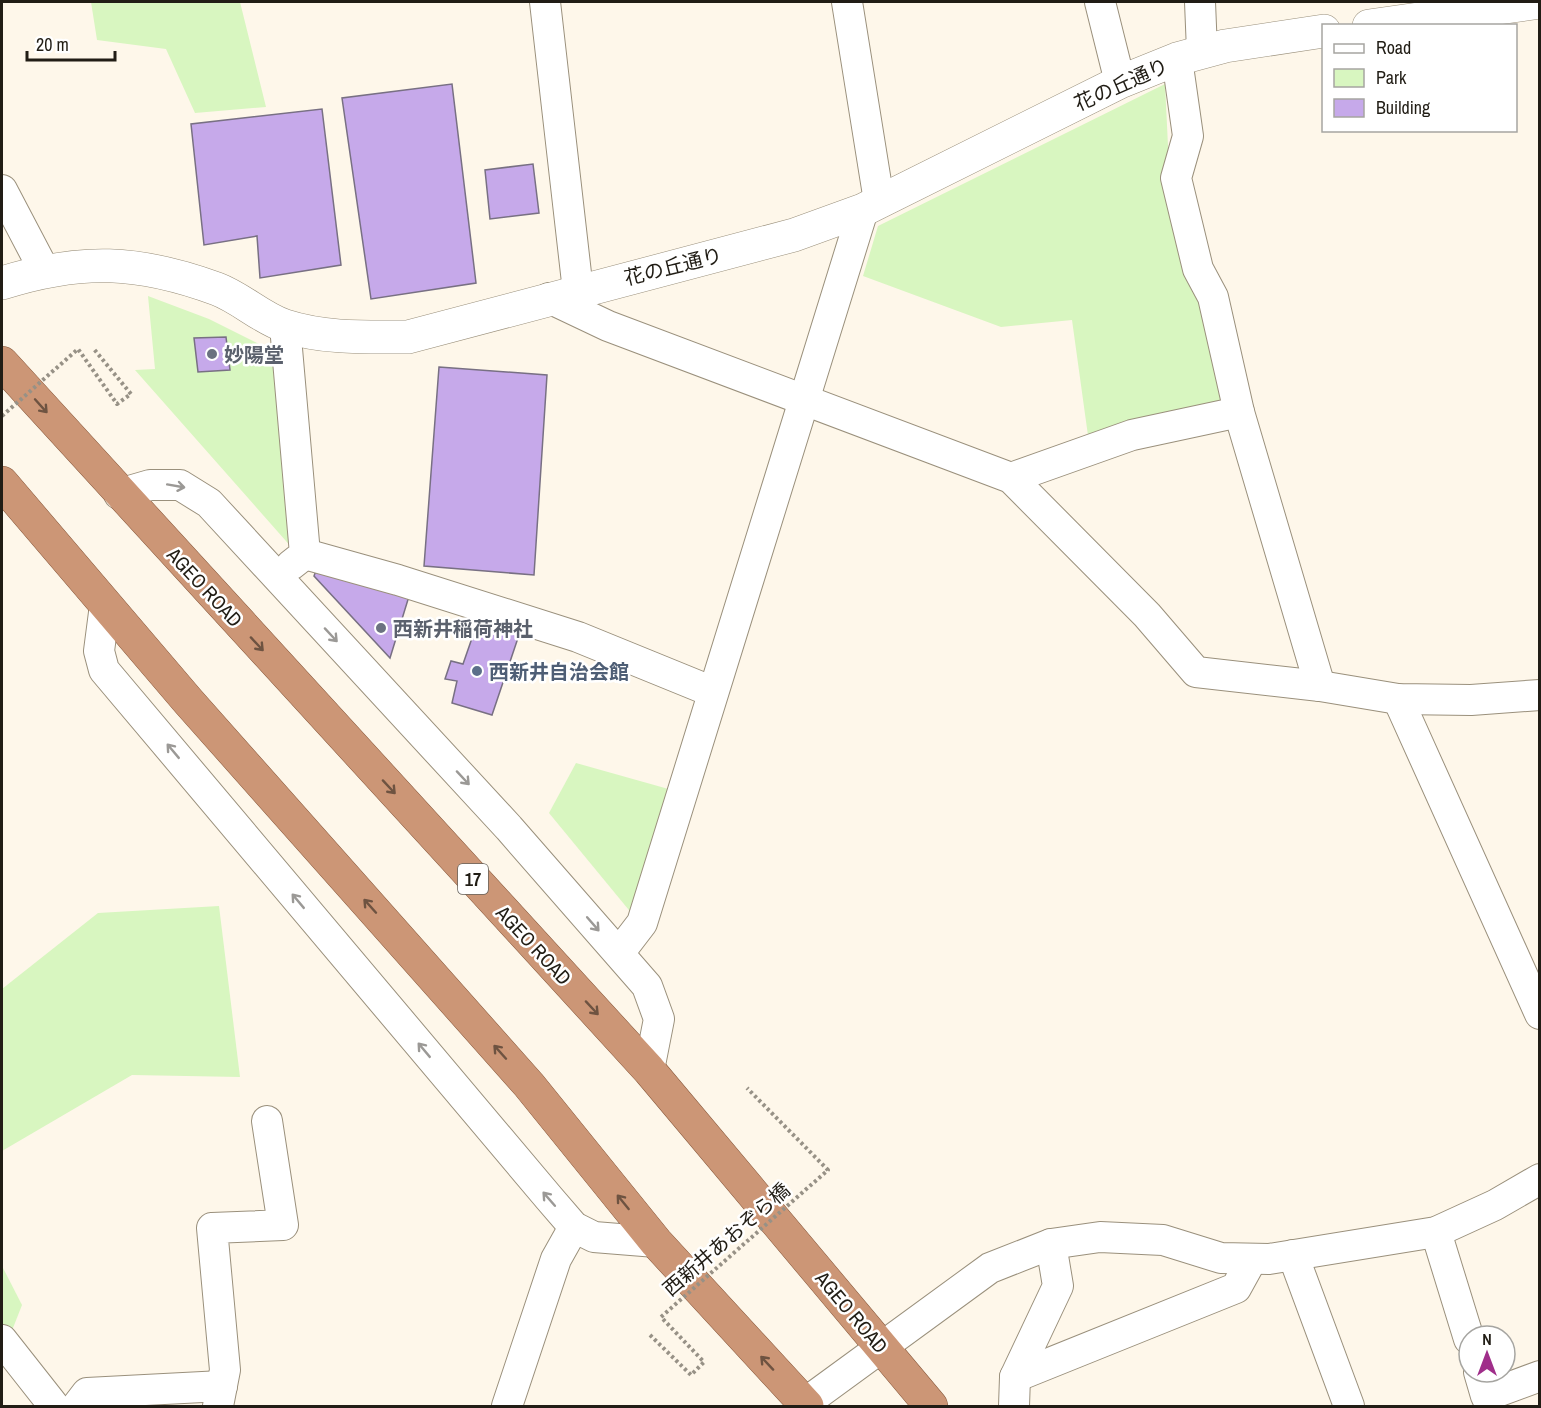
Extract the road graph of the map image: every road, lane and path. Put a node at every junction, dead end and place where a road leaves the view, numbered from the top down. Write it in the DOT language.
graph roads {
  1 [pos="545,2"];
  2 [pos="847,2"];
  3 [pos="1100,2"];
  4 [pos="1200,2"];
  5 [pos="1539,2"];
  6 [pos="1383,24"];
  7 [pos="1322,31"];
  8 [pos="1190,55"];
  9 [pos="1120,82"];
  10 [pos="2,190"];
  11 [pos="871,206"];
  12 [pos="44,270"];
  13 [pos="2,283"];
  14 [pos="564,294"];
  15 [pos="285,326"];
  16 [pos="93,348"];
  17 [pos="2,363"];
  18 [pos="806,398"];
  19 [pos="1239,412"];
  20 [pos="2,416"];
  21 [pos="1011,478"];
  22 [pos="2,483"];
  23 [pos="119,494"];
  24 [pos="305,554"];
  25 [pos="277,576"];
  26 [pos="105,605"];
  27 [pos="1320,686"];
  28 [pos="713,692"];
  29 [pos="1539,695"];
  30 [pos="1398,699"];
  31 [pos="619,953"];
  32 [pos="1539,1014"];
  33 [pos="649,1071"];
  34 [pos="747,1088"];
  35 [pos="267,1121"];
  36 [pos="1539,1179"];
  37 [pos="574,1227"];
  38 [pos="1436,1232"];
  39 [pos="656,1242"];
  40 [pos="1051,1244"];
  41 [pos="1293,1255"];
  42 [pos="1252,1259"];
  43 [pos="1464,1324"];
  44 [pos="650,1335"];
  45 [pos="2,1340"];
  46 [pos="881,1347"];
  47 [pos="1539,1376"];
  48 [pos="1015,1377"];
  49 [pos="1482,1384"];
  50 [pos="220,1396"];
  51 [pos="804,1406"];
  52 [pos="54,1407"];
  53 [pos="77,1407"];
  54 [pos="507,1407"];
  55 [pos="931,1407"];
  56 [pos="1014,1407"];
  57 [pos="1348,1407"];
  1 -- 14 [label="street"];
  2 -- 11 [label="street"];
  3 -- 9 [label="street"];
  4 -- 8 [label="street"];
  5 -- 6 [label="street"];
  7 -- 8 [label="street, 花の丘通り"];
  8 -- 9 [label="street, 花の丘通り"];
  8 -- 19 [label="street"];
  9 -- 11 [label="street, 花の丘通り"];
  10 -- 12 [label="street"];
  11 -- 14 [label="street, 花の丘通り"];
  11 -- 18 [label="street"];
  12 -- 13 [label="street, 花の丘通り"];
  12 -- 15 [label="street, 花の丘通り"];
  14 -- 15 [label="street, 花の丘通り"];
  14 -- 18 [label="street"];
  15 -- 24 [label="street"];
  16 -- 20 [label="path, bridge"];
  17 -- 23 [label="highway, AGEO ROAD / 17, one-way"];
  18 -- 21 [label="street"];
  18 -- 28 [label="street"];
  19 -- 21 [label="street"];
  19 -- 27 [label="street"];
  21 -- 27 [label="street"];
  22 -- 26 [label="highway"];
  23 -- 25 [label="street, one-way"];
  23 -- 33 [label="highway, AGEO ROAD / 17, one-way"];
  24 -- 25 [label="street"];
  24 -- 28 [label="street"];
  25 -- 31 [label="street, one-way"];
  37 -- 26 [label="street, one-way"];
  39 -- 26 [label="highway, one-way"];
  27 -- 30 [label="street"];
  28 -- 31 [label="street"];
  29 -- 30 [label="street"];
  30 -- 32 [label="street"];
  31 -- 33 [label="street"];
  33 -- 46 [label="highway, AGEO ROAD / 17"];
  34 -- 44 [label="path, 西新井あおぞら橋, bridge"];
  35 -- 50 [label="street"];
  36 -- 38 [label="street"];
  37 -- 39 [label="street"];
  37 -- 54 [label="street"];
  38 -- 41 [label="street"];
  38 -- 43 [label="street"];
  51 -- 39 [label="highway, one-way"];
  40 -- 42 [label="street"];
  40 -- 46 [label="street"];
  40 -- 48 [label="street"];
  41 -- 42 [label="street"];
  41 -- 57 [label="street"];
  42 -- 48 [label="street"];
  45 -- 52 [label="street"];
  46 -- 51 [label="street"];
  46 -- 55 [label="highway, AGEO ROAD / 17"];
  47 -- 49 [label="street"];
  48 -- 56 [label="street"];
  50 -- 53 [label="street"];
}
